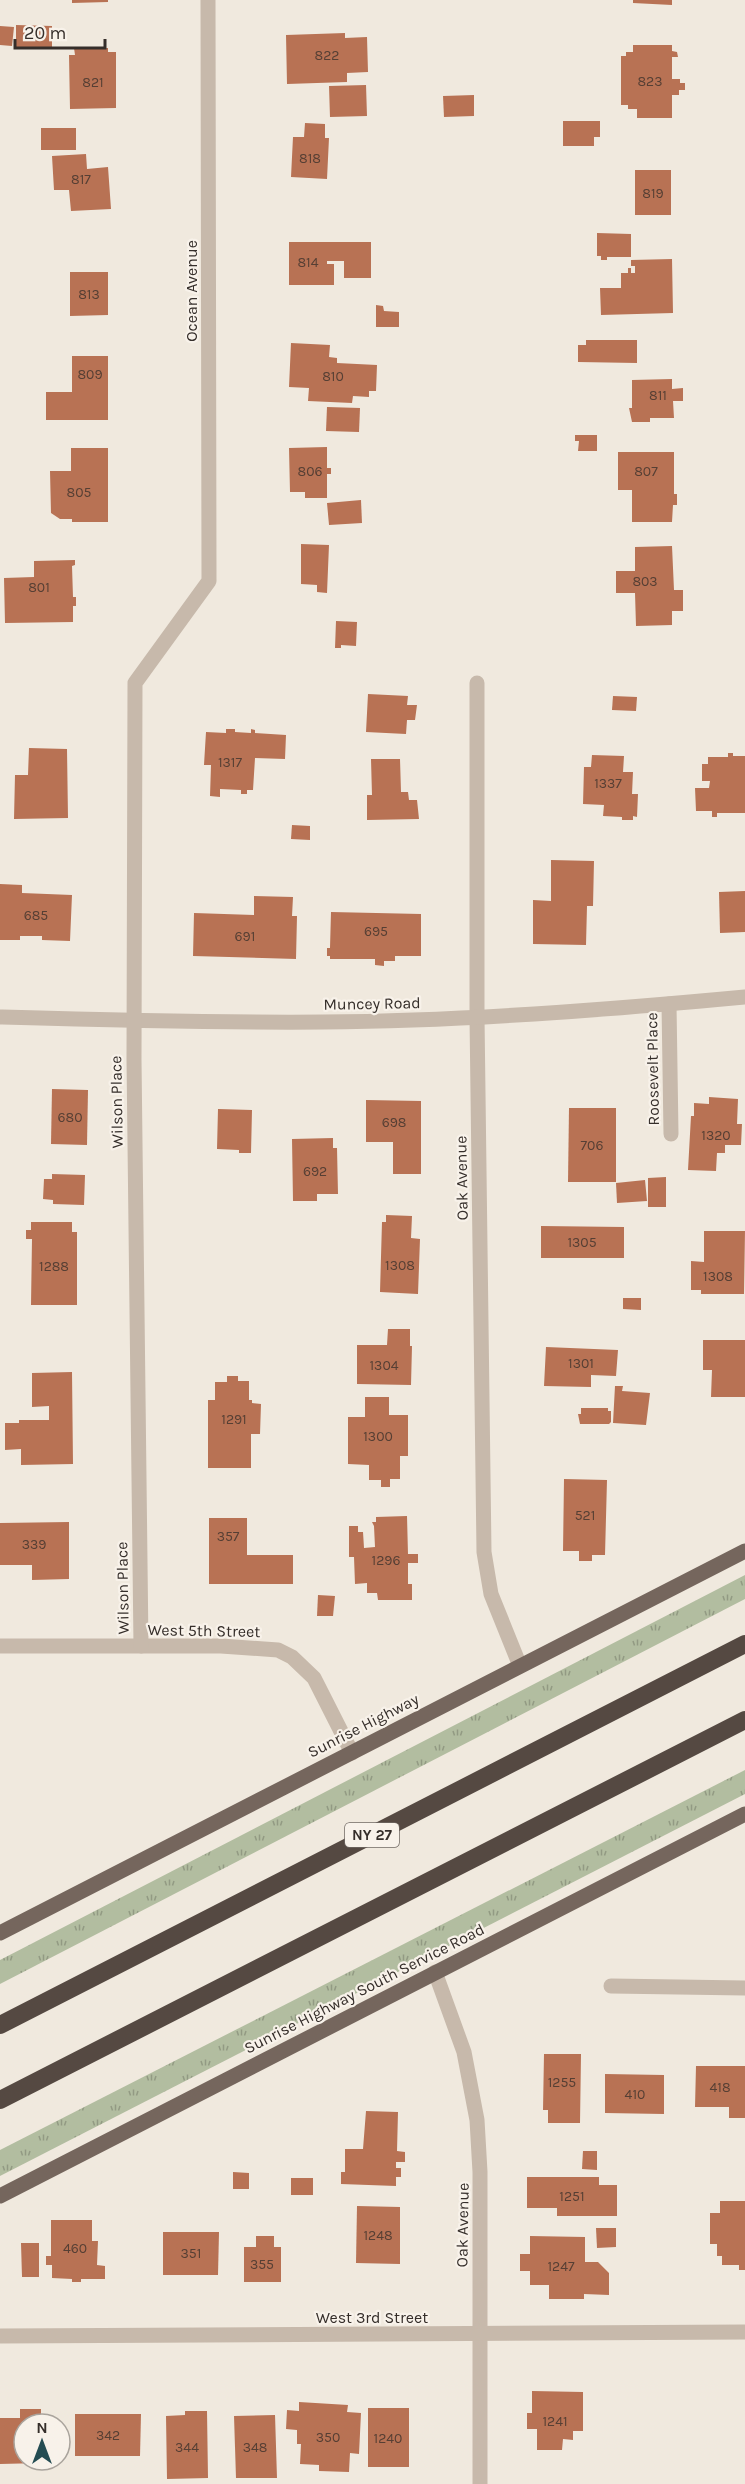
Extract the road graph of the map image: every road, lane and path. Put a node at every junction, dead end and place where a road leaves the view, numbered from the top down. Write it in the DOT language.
graph roads {
  1 [pos="208,0"];
  2 [pos="209,581"];
  3 [pos="477,683"];
  4 [pos="745,997"];
  5 [pos="669,1004"];
  6 [pos="0,1017"];
  7 [pos="477,1017"];
  8 [pos="134,1021"];
  9 [pos="671,1134"];
  10 [pos="745,1551"];
  11 [pos="745,1644"];
  12 [pos="0,1646"];
  13 [pos="141,1646"];
  14 [pos="520,1665"];
  15 [pos="745,1720"];
  16 [pos="352,1753"];
  17 [pos="745,1814"];
  18 [pos="0,1934"];
  19 [pos="435,1972"];
  20 [pos="611,1986"];
  21 [pos="745,1988"];
  22 [pos="0,2025"];
  23 [pos="0,2100"];
  24 [pos="0,2196"];
  25 [pos="745,2332"];
  26 [pos="479,2335"];
  27 [pos="0,2336"];
  28 [pos="480,2484"];
  1 -- 2 [label="street, Ocean Avenue"];
  2 -- 8 [label="street, Wilson Place"];
  3 -- 7 [label="street, Oak Avenue"];
  4 -- 5 [label="street, Muncey Road"];
  5 -- 7 [label="street, Muncey Road"];
  5 -- 9 [label="street, Roosevelt Place"];
  6 -- 8 [label="street, Muncey Road"];
  7 -- 8 [label="street, Muncey Road"];
  7 -- 14 [label="street, Oak Avenue"];
  8 -- 13 [label="street, Wilson Place"];
  10 -- 14 [label="main road, Sunrise Highway"];
  11 -- 22 [label="highway, NY 27"];
  12 -- 13 [label="street, West 5th Street"];
  13 -- 16 [label="street, West 5th Street"];
  14 -- 16 [label="main road, Sunrise Highway"];
  15 -- 23 [label="highway"];
  16 -- 18 [label="main road, Sunrise Highway"];
  17 -- 19 [label="main road, Sunrise Highway South Service Road"];
  19 -- 24 [label="main road, Sunrise Highway South Service Road"];
  19 -- 26 [label="street, Oak Avenue"];
  20 -- 21 [label="street"];
  25 -- 26 [label="street, West 3rd Street"];
  26 -- 27 [label="street, West 3rd Street"];
  26 -- 28 [label="street, Oak Avenue"];
}
